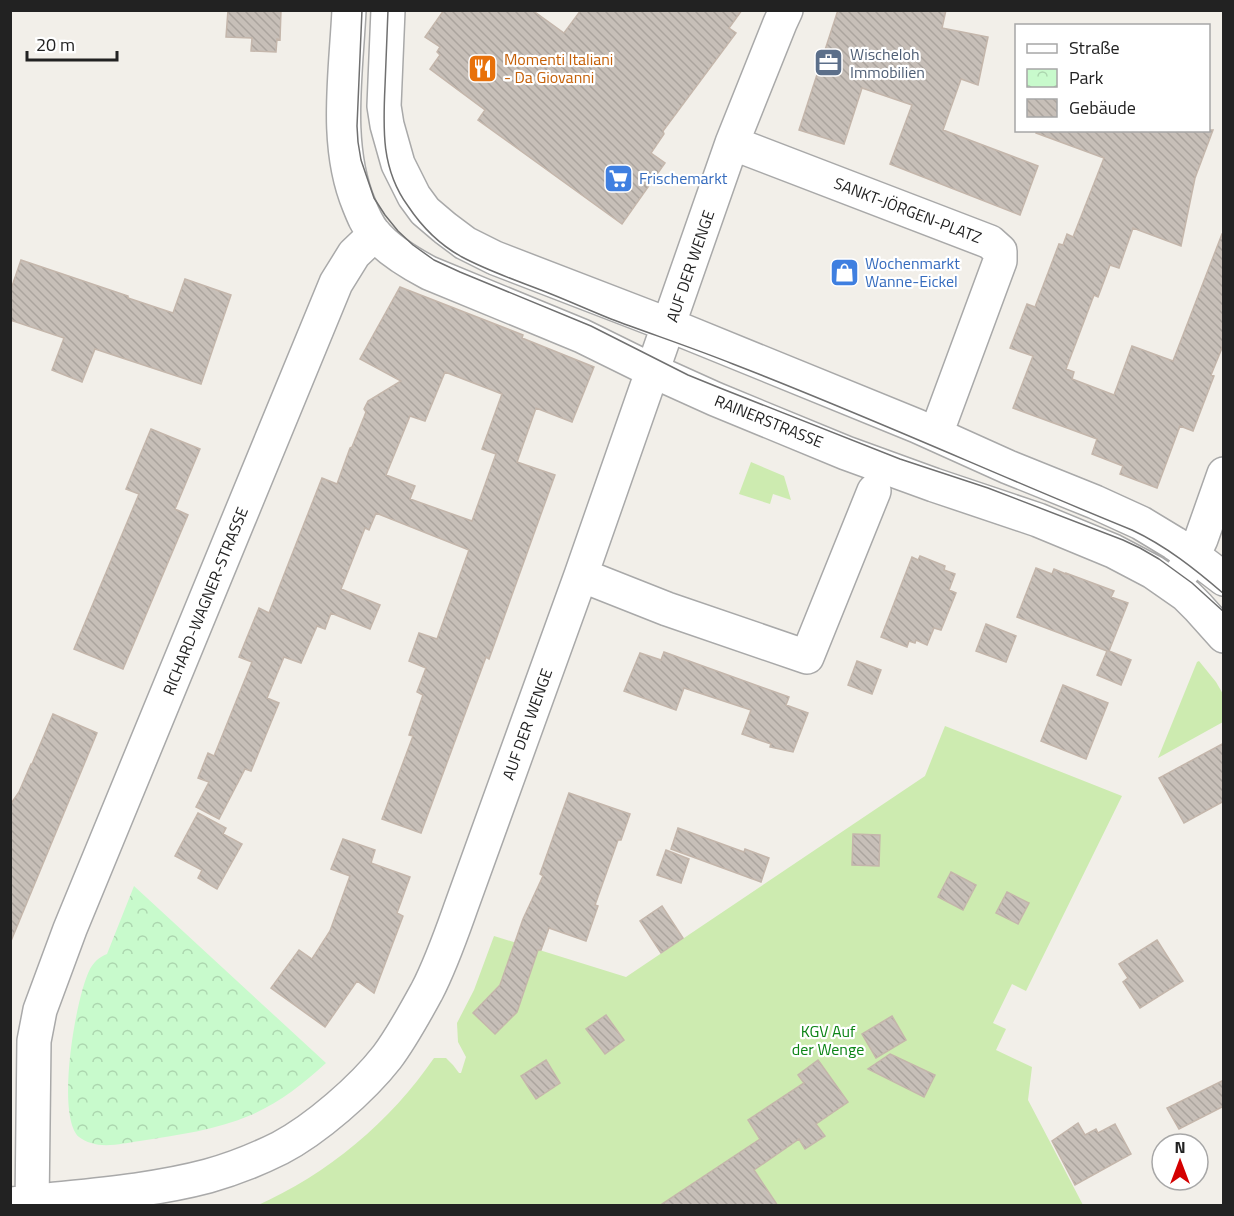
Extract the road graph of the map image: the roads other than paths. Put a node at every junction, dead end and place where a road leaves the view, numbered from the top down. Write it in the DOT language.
graph roads {
  1 [pos="349,10"];
  2 [pos="388,10"];
  3 [pos="786,10"];
  4 [pos="732,143"];
  5 [pos="375,234"];
  6 [pos="669,325"];
  7 [pos="653,371"];
  8 [pos="936,434"];
  9 [pos="1224,474"];
  10 [pos="874,491"];
  11 [pos="1193,556"];
  12 [pos="581,576"];
  13 [pos="1224,579"];
  14 [pos="1173,585"];
  15 [pos="1224,636"];
  16 [pos="25,1204"];
  1 -- 5 [label="street"];
  2 -- 6 [label="street"];
  3 -- 4 [label="street, AUF DER WENGE"];
  4 -- 6 [label="street, AUF DER WENGE"];
  4 -- 8 [label="street, SANKT-JÖRGEN-PLATZ"];
  5 -- 7 [label="street, RAINERSTRASSE"];
  5 -- 16 [label="street, RICHARD-WAGNER-STRASSE"];
  6 -- 7 [label="street, AUF DER WENGE"];
  6 -- 8 [label="street"];
  7 -- 12 [label="street, AUF DER WENGE"];
  7 -- 14 [label="street, RAINERSTRASSE"];
  8 -- 11 [label="street"];
  9 -- 11 [label="street"];
  10 -- 12 [label="street"];
  11 -- 13 [label="street"];
  11 -- 14 [label="street"];
  12 -- 16 [label="street, AUF DER WENGE"];
  14 -- 15 [label="street, RAINERSTRASSE"];
}
